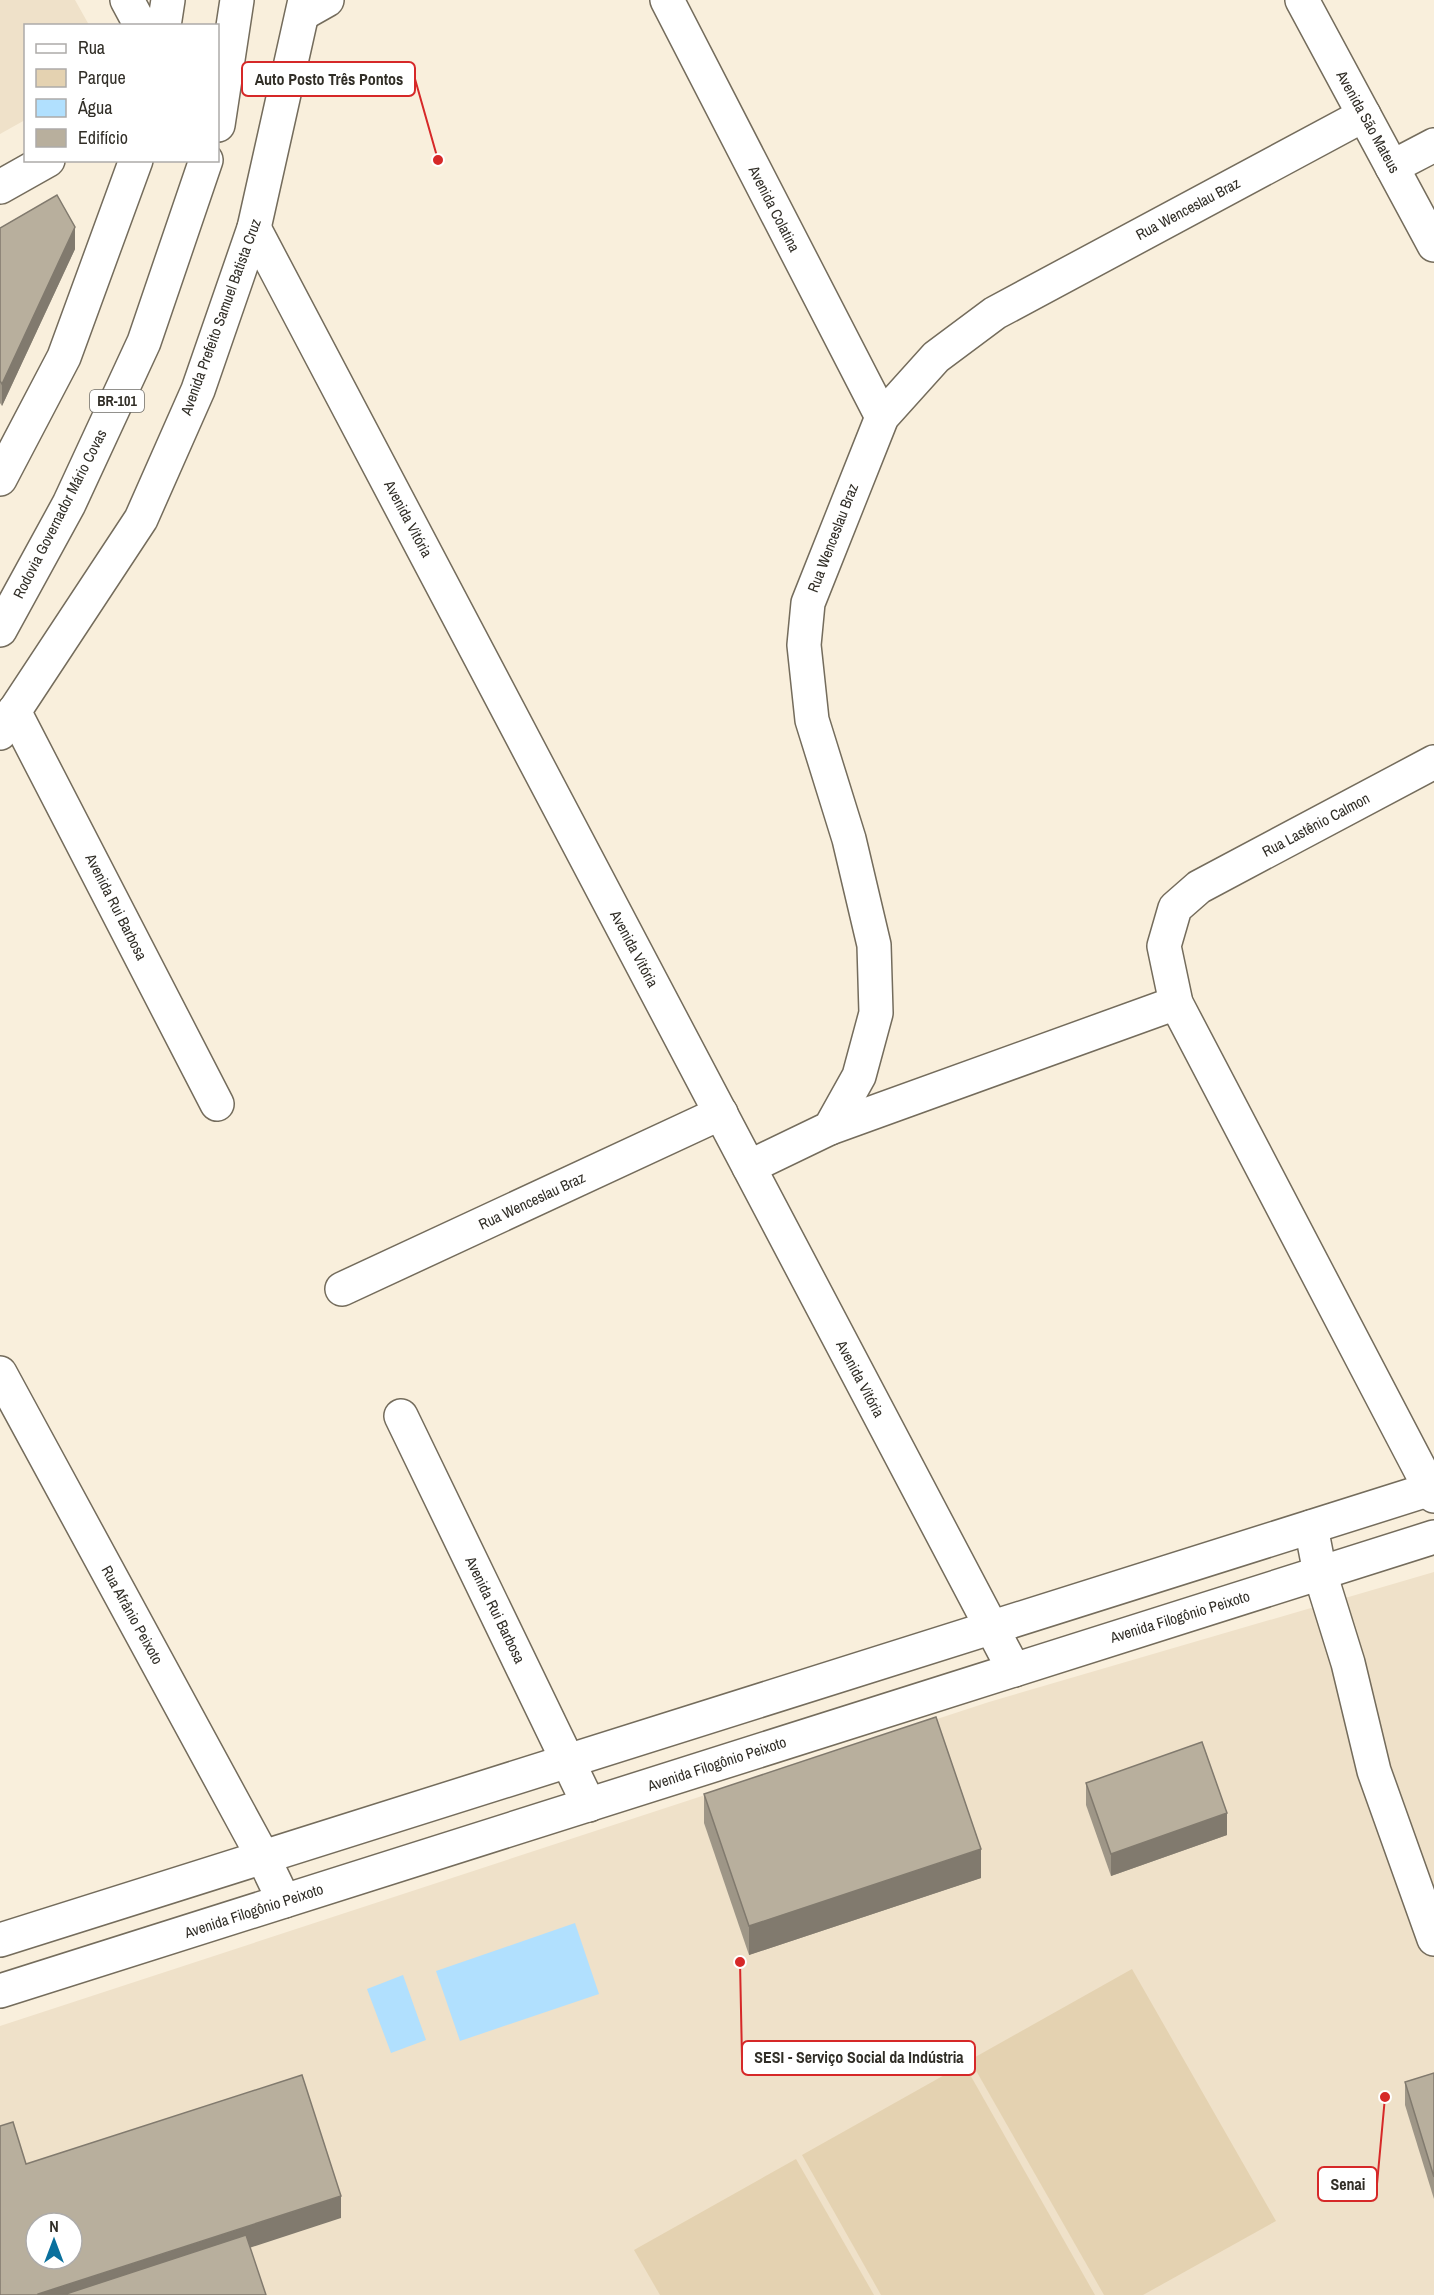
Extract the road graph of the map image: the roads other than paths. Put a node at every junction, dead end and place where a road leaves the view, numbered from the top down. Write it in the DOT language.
graph roads {
  1 [pos="128,0"];
  2 [pos="168,0"];
  3 [pos="237,0"];
  4 [pos="667,0"];
  5 [pos="1302,0"];
  6 [pos="312,4"];
  7 [pos="140,24"];
  8 [pos="164,24"];
  9 [pos="1364,115"];
  10 [pos="219,118"];
  11 [pos="1434,145"];
  12 [pos="44,162"];
  13 [pos="135,162"];
  14 [pos="205,162"];
  15 [pos="1392,167"];
  16 [pos="0,186"];
  17 [pos="254,228"];
  18 [pos="1434,244"];
  19 [pos="882,417"];
  20 [pos="0,479"];
  21 [pos="0,630"];
  22 [pos="7,722"];
  23 [pos="1434,762"];
  24 [pos="1176,1003"];
  25 [pos="217,1104"];
  26 [pos="721,1113"];
  27 [pos="830,1128"];
  28 [pos="749,1167"];
  29 [pos="342,1289"];
  30 [pos="0,1373"];
  31 [pos="401,1416"];
  32 [pos="1433,1491"];
  33 [pos="1311,1527"];
  34 [pos="1434,1537"];
  35 [pos="1320,1573"];
  36 [pos="991,1628"];
  37 [pos="1014,1670"];
  38 [pos="568,1761"];
  39 [pos="589,1805"];
  40 [pos="263,1857"];
  41 [pos="284,1901"];
  42 [pos="1434,1939"];
  43 [pos="0,1940"];
  44 [pos="0,1991"];
  1 -- 7 [label="main road"];
  2 -- 8 [label="main road"];
  3 -- 10 [label="main road"];
  4 -- 19 [label="main road, Avenida Colatina"];
  5 -- 9 [label="main road, Avenida São Mateus"];
  6 -- 17 [label="main road, Avenida Prefeito Samuel Batista Cruz"];
  9 -- 15 [label="main road, Avenida São Mateus"];
  9 -- 19 [label="main road, Rua Wenceslau Braz"];
  11 -- 15 [label="main road"];
  12 -- 16 [label="main road"];
  13 -- 20 [label="main road"];
  14 -- 21 [label="main road, Rodovia Governador Mário Covas / BR-101"];
  15 -- 18 [label="main road, Avenida São Mateus"];
  17 -- 22 [label="main road, Avenida Prefeito Samuel Batista Cruz"];
  17 -- 26 [label="main road, Avenida Vitória"];
  19 -- 27 [label="main road, Rua Wenceslau Braz"];
  22 -- 25 [label="main road, Avenida Rui Barbosa"];
  23 -- 24 [label="main road, Rua Lastênio Calmon"];
  24 -- 27 [label="main road"];
  24 -- 32 [label="main road, Rua Lastênio Calmon"];
  26 -- 28 [label="main road, Avenida Vitória"];
  26 -- 29 [label="main road, Rua Wenceslau Braz"];
  27 -- 28 [label="main road"];
  28 -- 36 [label="main road, Avenida Vitória"];
  30 -- 40 [label="main road, Rua Afrânio Peixoto"];
  31 -- 38 [label="main road, Avenida Rui Barbosa"];
  32 -- 33 [label="main road"];
  33 -- 35 [label="main road"];
  33 -- 36 [label="main road"];
  34 -- 35 [label="main road, Avenida Filogônio Peixoto"];
  35 -- 37 [label="main road, Avenida Filogônio Peixoto"];
  35 -- 42 [label="main road"];
  36 -- 37 [label="main road, Avenida Vitória"];
  36 -- 38 [label="main road"];
  37 -- 39 [label="main road, Avenida Filogônio Peixoto"];
  38 -- 39 [label="main road, Avenida Rui Barbosa"];
  38 -- 40 [label="main road"];
  39 -- 41 [label="main road, Avenida Filogônio Peixoto"];
  40 -- 41 [label="main road, Rua Afrânio Peixoto"];
  40 -- 43 [label="main road"];
  41 -- 44 [label="main road, Avenida Filogônio Peixoto"];
}
